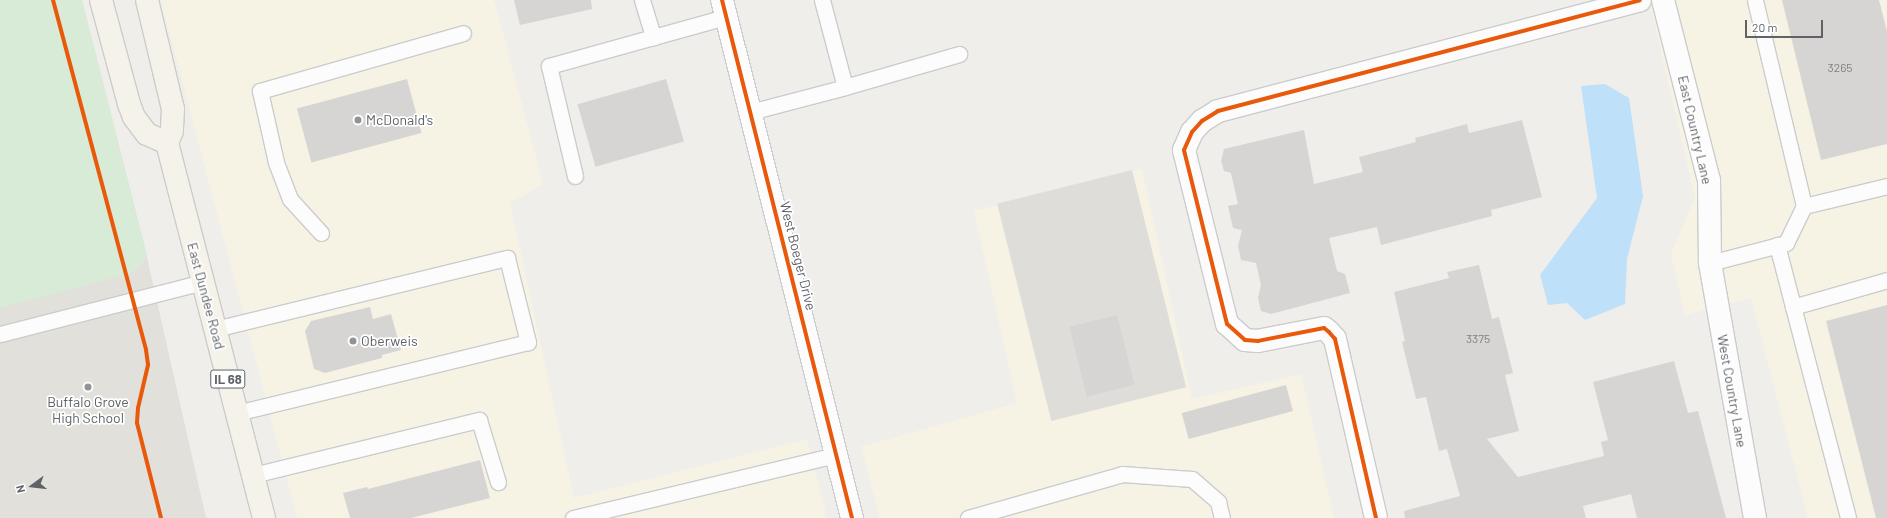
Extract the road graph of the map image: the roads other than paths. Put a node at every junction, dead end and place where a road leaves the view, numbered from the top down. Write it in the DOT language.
graph roads {
  1 [pos="101,0"];
  2 [pos="147,0"];
  3 [pos="642,0"];
  4 [pos="822,0"];
  5 [pos="1640,0"];
  6 [pos="1663,0"];
  7 [pos="1755,0"];
  8 [pos="724,8"];
  9 [pos="463,34"];
  10 [pos="653,37"];
  11 [pos="959,54"];
  12 [pos="845,87"];
  13 [pos="750,112"];
  14 [pos="167,143"];
  15 [pos="575,176"];
  16 [pos="1887,186"];
  17 [pos="1804,206"];
  18 [pos="321,233"];
  19 [pos="1777,245"];
  20 [pos="1710,263"];
  21 [pos="1887,280"];
  22 [pos="202,282"];
  23 [pos="1793,307"];
  24 [pos="214,329"];
  25 [pos="0,334"];
  26 [pos="237,413"];
  27 [pos="836,455"];
  28 [pos="253,475"];
  29 [pos="498,482"];
  30 [pos="264,518"];
  31 [pos="573,518"];
  32 [pos="852,518"];
  33 [pos="968,518"];
  34 [pos="1222,518"];
  35 [pos="1376,518"];
  36 [pos="1755,518"];
  37 [pos="1848,518"];
  1 -- 14 [label="main road"];
  2 -- 14 [label="main road, East Dundee Road / IL 68"];
  3 -- 10 [label="lane"];
  4 -- 12 [label="lane"];
  5 -- 35 [label="street"];
  6 -- 20 [label="street, East Country Lane"];
  7 -- 17 [label="lane"];
  8 -- 10 [label="lane"];
  8 -- 13 [label="street, West Boeger Drive"];
  9 -- 18 [label="lane"];
  10 -- 15 [label="lane"];
  11 -- 12 [label="lane"];
  12 -- 13 [label="lane"];
  13 -- 27 [label="street, West Boeger Drive"];
  14 -- 22 [label="main road, East Dundee Road / IL 68"];
  16 -- 17 [label="lane"];
  17 -- 19 [label="lane"];
  19 -- 20 [label="lane"];
  19 -- 23 [label="lane"];
  20 -- 36 [label="street, West Country Lane"];
  21 -- 23 [label="lane"];
  22 -- 24 [label="main road, East Dundee Road / IL 68"];
  22 -- 25 [label="lane"];
  23 -- 37 [label="lane"];
  24 -- 26 [label="main road, East Dundee Road / IL 68"];
  24 -- 26 [label="lane"];
  26 -- 28 [label="main road, East Dundee Road / IL 68"];
  27 -- 31 [label="lane"];
  27 -- 32 [label="street, West Boeger Drive"];
  28 -- 29 [label="lane"];
  28 -- 30 [label="main road, East Dundee Road / IL 68"];
  33 -- 34 [label="lane"];
}
